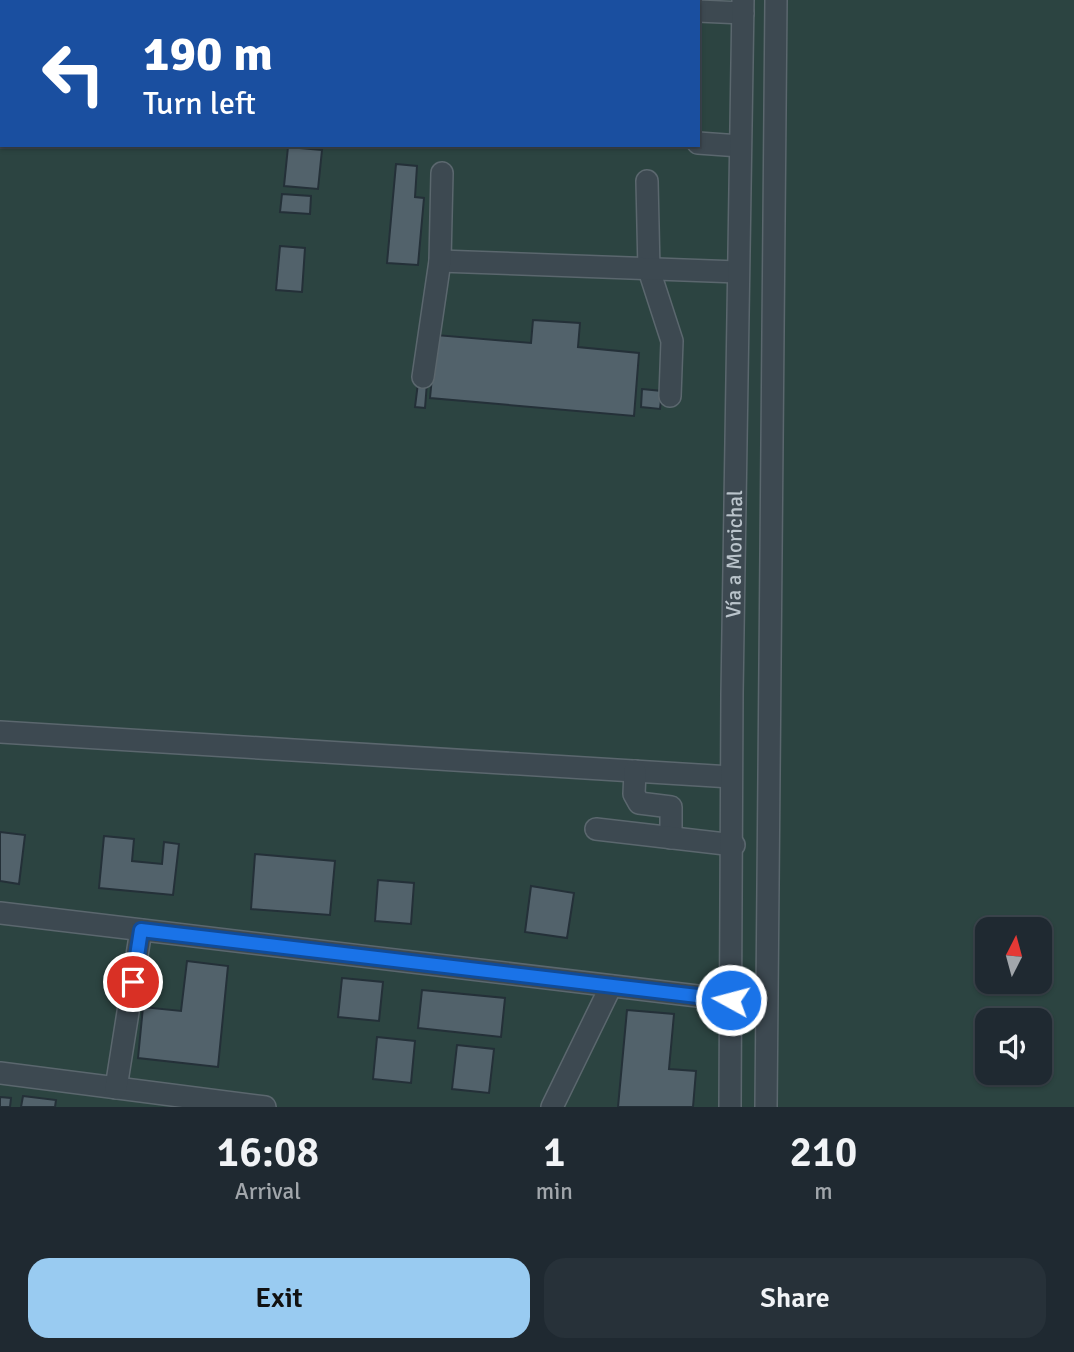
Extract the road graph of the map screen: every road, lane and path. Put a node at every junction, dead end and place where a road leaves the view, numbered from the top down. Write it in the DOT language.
graph roads {
  1 [pos="776,0"];
  2 [pos="743,6"];
  3 [pos="700,11"];
  4 [pos="700,143"];
  5 [pos="740,146"];
  6 [pos="442,173"];
  7 [pos="647,181"];
  8 [pos="440,261"];
  9 [pos="649,270"];
  10 [pos="738,272"];
  11 [pos="423,377"];
  12 [pos="670,396"];
  13 [pos="0,732"];
  14 [pos="635,771"];
  15 [pos="729,777"];
  16 [pos="596,829"];
  17 [pos="671,838"];
  18 [pos="734,845"];
  19 [pos="0,913"];
  20 [pos="141,930"];
  21 [pos="611,986"];
  22 [pos="731,1000"];
  23 [pos="0,1073"];
  24 [pos="116,1088"];
  25 [pos="265,1107"];
  26 [pos="552,1107"];
  27 [pos="730,1107"];
  28 [pos="766,1107"];
  1 -- 28 [label="street, Vía a Morichal"];
  2 -- 3 [label="street"];
  2 -- 5 [label="street, Vía a Morichal"];
  4 -- 5 [label="street"];
  5 -- 10 [label="street, Vía a Morichal"];
  6 -- 8 [label="street"];
  7 -- 9 [label="street"];
  8 -- 9 [label="street"];
  8 -- 11 [label="street"];
  9 -- 10 [label="street"];
  9 -- 12 [label="street"];
  10 -- 15 [label="street, Vía a Morichal"];
  13 -- 14 [label="street"];
  14 -- 15 [label="street"];
  14 -- 17 [label="street"];
  15 -- 18 [label="street, Vía a Morichal"];
  16 -- 17 [label="street"];
  17 -- 18 [label="street"];
  18 -- 22 [label="street, Vía a Morichal"];
  19 -- 20 [label="street"];
  20 -- 21 [label="street"];
  20 -- 24 [label="street"];
  21 -- 22 [label="street"];
  21 -- 26 [label="street"];
  22 -- 27 [label="street, Vía a Morichal"];
  23 -- 24 [label="street"];
  24 -- 25 [label="street"];
}
